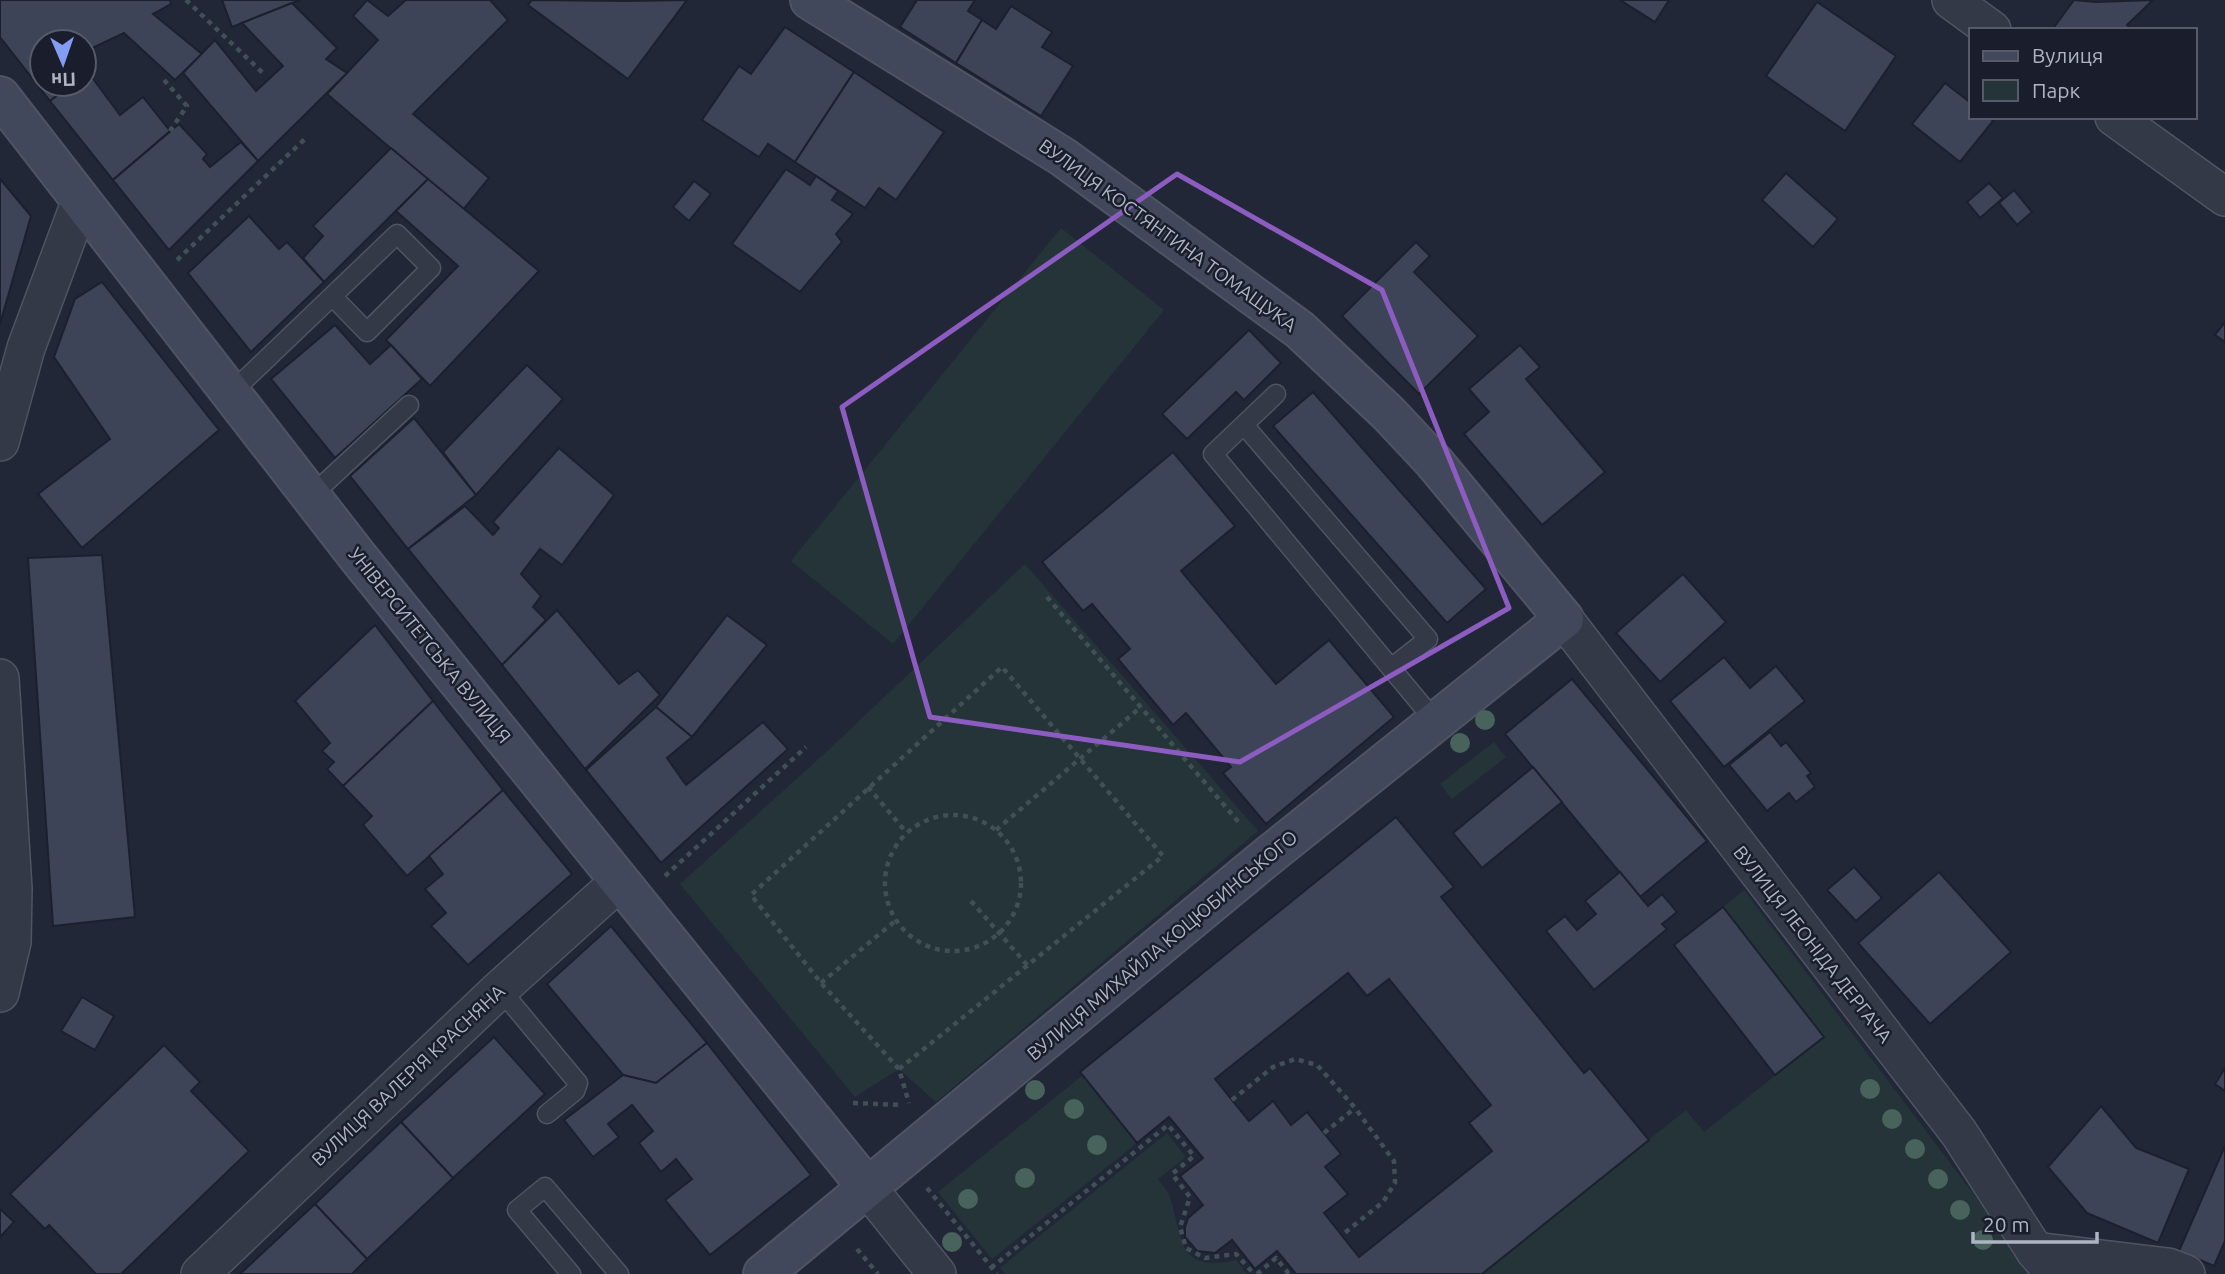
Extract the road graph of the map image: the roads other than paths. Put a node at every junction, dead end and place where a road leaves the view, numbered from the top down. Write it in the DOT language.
graph roads {
  1 [pos="810,0"];
  2 [pos="1951,0"];
  3 [pos="1989,28"];
  4 [pos="0,96"];
  5 [pos="2117,119"];
  6 [pos="2225,197"];
  7 [pos="81,200"];
  8 [pos="333,297"];
  9 [pos="232,393"];
  10 [pos="1276,394"];
  11 [pos="409,405"];
  12 [pos="1244,425"];
  13 [pos="0,442"];
  14 [pos="311,495"];
  15 [pos="1564,619"];
  16 [pos="1391,668"];
  17 [pos="0,678"];
  18 [pos="1435,721"];
  19 [pos="620,881"];
  20 [pos="6,888"];
  21 [pos="500,989"];
  22 [pos="0,993"];
  23 [pos="547,1114"];
  24 [pos="867,1187"];
  25 [pos="2045,1263"];
  26 [pos="200,1274"];
  27 [pos="571,1274"];
  28 [pos="619,1274"];
  29 [pos="763,1274"];
  30 [pos="937,1274"];
  31 [pos="2186,1274"];
  1 -- 15 [label="street, ВУЛИЦЯ КОСТЯНТИНА ТОМАЩУКА"];
  2 -- 3 [label="street"];
  4 -- 7 [label="street, УНІВЕРСИТЕТСЬКА ВУЛИЦЯ"];
  5 -- 6 [label="street"];
  7 -- 9 [label="street, УНІВЕРСИТЕТСЬКА ВУЛИЦЯ"];
  7 -- 13 [label="street"];
  8 -- 8 [label="lane"];
  8 -- 9 [label="lane"];
  9 -- 14 [label="street, УНІВЕРСИТЕТСЬКА ВУЛИЦЯ"];
  10 -- 12 [label="lane"];
  11 -- 14 [label="lane"];
  12 -- 16 [label="lane"];
  12 -- 16 [label="lane"];
  14 -- 19 [label="street, УНІВЕРСИТЕТСЬКА ВУЛИЦЯ"];
  15 -- 18 [label="street, ВУЛИЦЯ МИХАЙЛА КОЦЮБИНСЬКОГО"];
  15 -- 25 [label="street, ВУЛИЦЯ ЛЕОНІДА ДЕРГАЧА"];
  16 -- 18 [label="lane"];
  17 -- 20 [label="street"];
  18 -- 24 [label="street, ВУЛИЦЯ МИХАЙЛА КОЦЮБИНСЬКОГО"];
  19 -- 21 [label="street, ВУЛИЦЯ ВАЛЕРІЯ КРАСНЯНА"];
  19 -- 24 [label="street, УНІВЕРСИТЕТСЬКА ВУЛИЦЯ"];
  20 -- 22 [label="street"];
  21 -- 23 [label="lane"];
  21 -- 26 [label="street, ВУЛИЦЯ ВАЛЕРІЯ КРАСНЯНА"];
  24 -- 29 [label="street, ВУЛИЦЯ МИХАЙЛА КОЦЮБИНСЬКОГО"];
  24 -- 30 [label="street"];
  25 -- 31 [label="street"];
  27 -- 28 [label="lane"];
}
